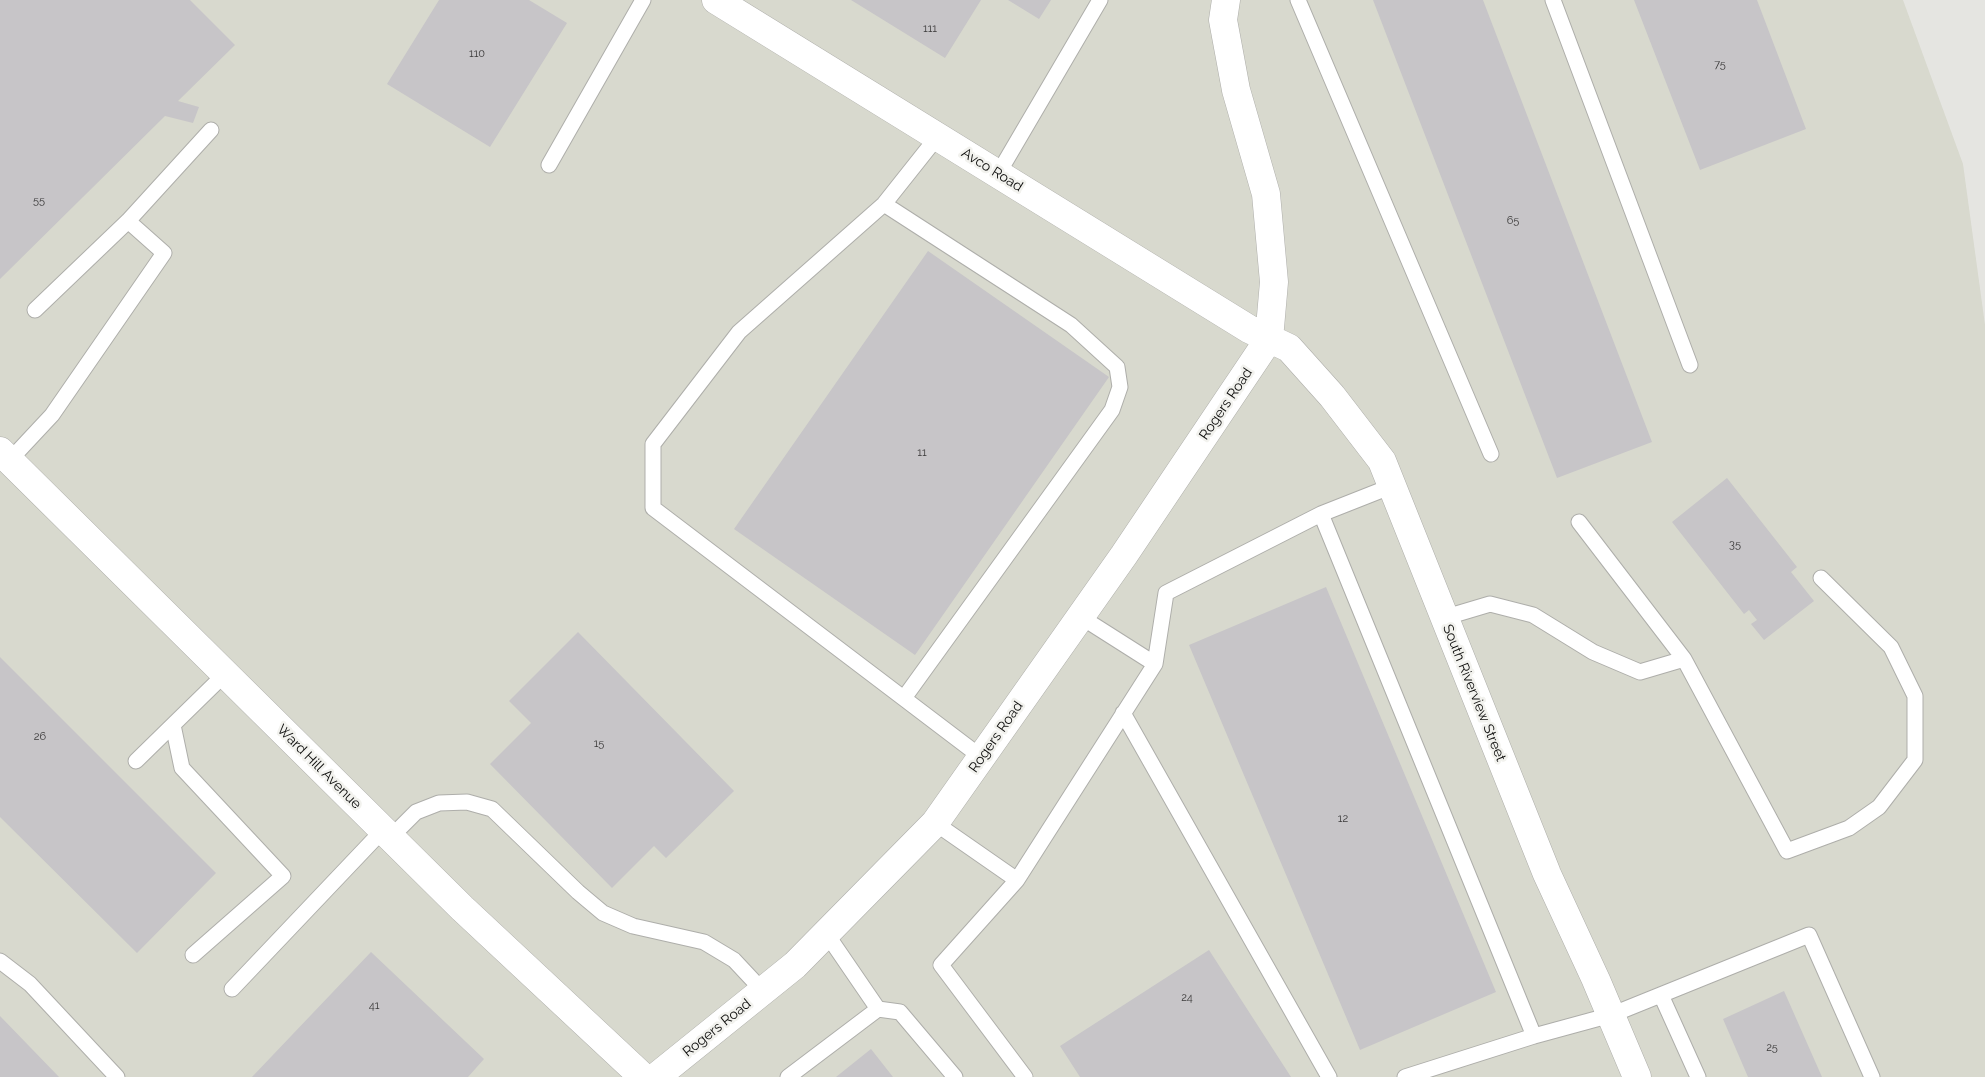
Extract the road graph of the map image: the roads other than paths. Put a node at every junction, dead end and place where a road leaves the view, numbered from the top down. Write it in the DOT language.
graph roads {
  1 [pos="642,0"];
  2 [pos="716,0"];
  3 [pos="1100,0"];
  4 [pos="1226,0"];
  5 [pos="1298,0"];
  6 [pos="1554,0"];
  7 [pos="211,130"];
  8 [pos="938,136"];
  9 [pos="550,165"];
  10 [pos="998,174"];
  11 [pos="884,204"];
  12 [pos="128,221"];
  13 [pos="35,310"];
  14 [pos="1269,339"];
  15 [pos="1690,365"];
  16 [pos="1491,454"];
  17 [pos="5,456"];
  18 [pos="1392,486"];
  19 [pos="1321,514"];
  20 [pos="1579,522"];
  21 [pos="1821,578"];
  22 [pos="1081,616"];
  23 [pos="1443,618"];
  24 [pos="1684,659"];
  25 [pos="1155,664"];
  26 [pos="226,674"];
  27 [pos="904,698"];
  28 [pos="1123,713"];
  29 [pos="173,726"];
  30 [pos="981,757"];
  31 [pos="136,761"];
  32 [pos="935,823"];
  33 [pos="387,833"];
  34 [pos="1017,880"];
  35 [pos="826,933"];
  36 [pos="193,955"];
  37 [pos="0,961"];
  38 [pos="232,989"];
  39 [pos="763,991"];
  40 [pos="1661,995"];
  41 [pos="878,1009"];
  42 [pos="1611,1015"];
  43 [pos="1534,1036"];
  44 [pos="117,1077"];
  45 [pos="643,1077"];
  46 [pos="656,1077"];
  47 [pos="788,1077"];
  48 [pos="955,1077"];
  49 [pos="1025,1077"];
  50 [pos="1329,1077"];
  51 [pos="1405,1077"];
  52 [pos="1637,1077"];
  53 [pos="1698,1077"];
  54 [pos="1872,1077"];
  1 -- 9 [label="lane"];
  2 -- 8 [label="street, Avco Road"];
  3 -- 10 [label="lane"];
  4 -- 14 [label="street"];
  5 -- 16 [label="lane"];
  6 -- 15 [label="lane"];
  7 -- 12 [label="lane"];
  8 -- 10 [label="street, Avco Road"];
  8 -- 11 [label="lane"];
  10 -- 14 [label="street, Avco Road"];
  11 -- 27 [label="lane"];
  11 -- 27 [label="lane"];
  12 -- 13 [label="lane"];
  12 -- 17 [label="lane"];
  14 -- 18 [label="street, South Riverview Street"];
  14 -- 22 [label="street, Rogers Road"];
  17 -- 26 [label="street, Ward Hill Avenue"];
  18 -- 19 [label="lane"];
  18 -- 23 [label="street, South Riverview Street"];
  19 -- 25 [label="lane"];
  19 -- 43 [label="lane"];
  20 -- 24 [label="lane"];
  21 -- 24 [label="lane"];
  22 -- 25 [label="lane"];
  22 -- 30 [label="street, Rogers Road"];
  23 -- 24 [label="lane"];
  23 -- 42 [label="street, South Riverview Street"];
  25 -- 28 [label="lane"];
  26 -- 29 [label="lane"];
  26 -- 33 [label="street, Ward Hill Avenue"];
  27 -- 30 [label="lane"];
  28 -- 34 [label="lane"];
  28 -- 50 [label="lane"];
  29 -- 31 [label="lane"];
  29 -- 36 [label="lane"];
  30 -- 32 [label="street, Rogers Road"];
  32 -- 34 [label="lane"];
  32 -- 35 [label="street, Rogers Road"];
  33 -- 38 [label="lane"];
  33 -- 39 [label="lane"];
  33 -- 45 [label="street, Ward Hill Avenue"];
  34 -- 49 [label="lane"];
  35 -- 39 [label="street, Rogers Road"];
  35 -- 41 [label="lane"];
  37 -- 44 [label="lane"];
  39 -- 46 [label="street, Rogers Road"];
  40 -- 42 [label="lane"];
  40 -- 53 [label="lane"];
  40 -- 54 [label="lane"];
  41 -- 47 [label="lane"];
  41 -- 48 [label="lane"];
  42 -- 43 [label="lane"];
  42 -- 52 [label="street, South Riverview Street"];
  43 -- 51 [label="lane"];
}
